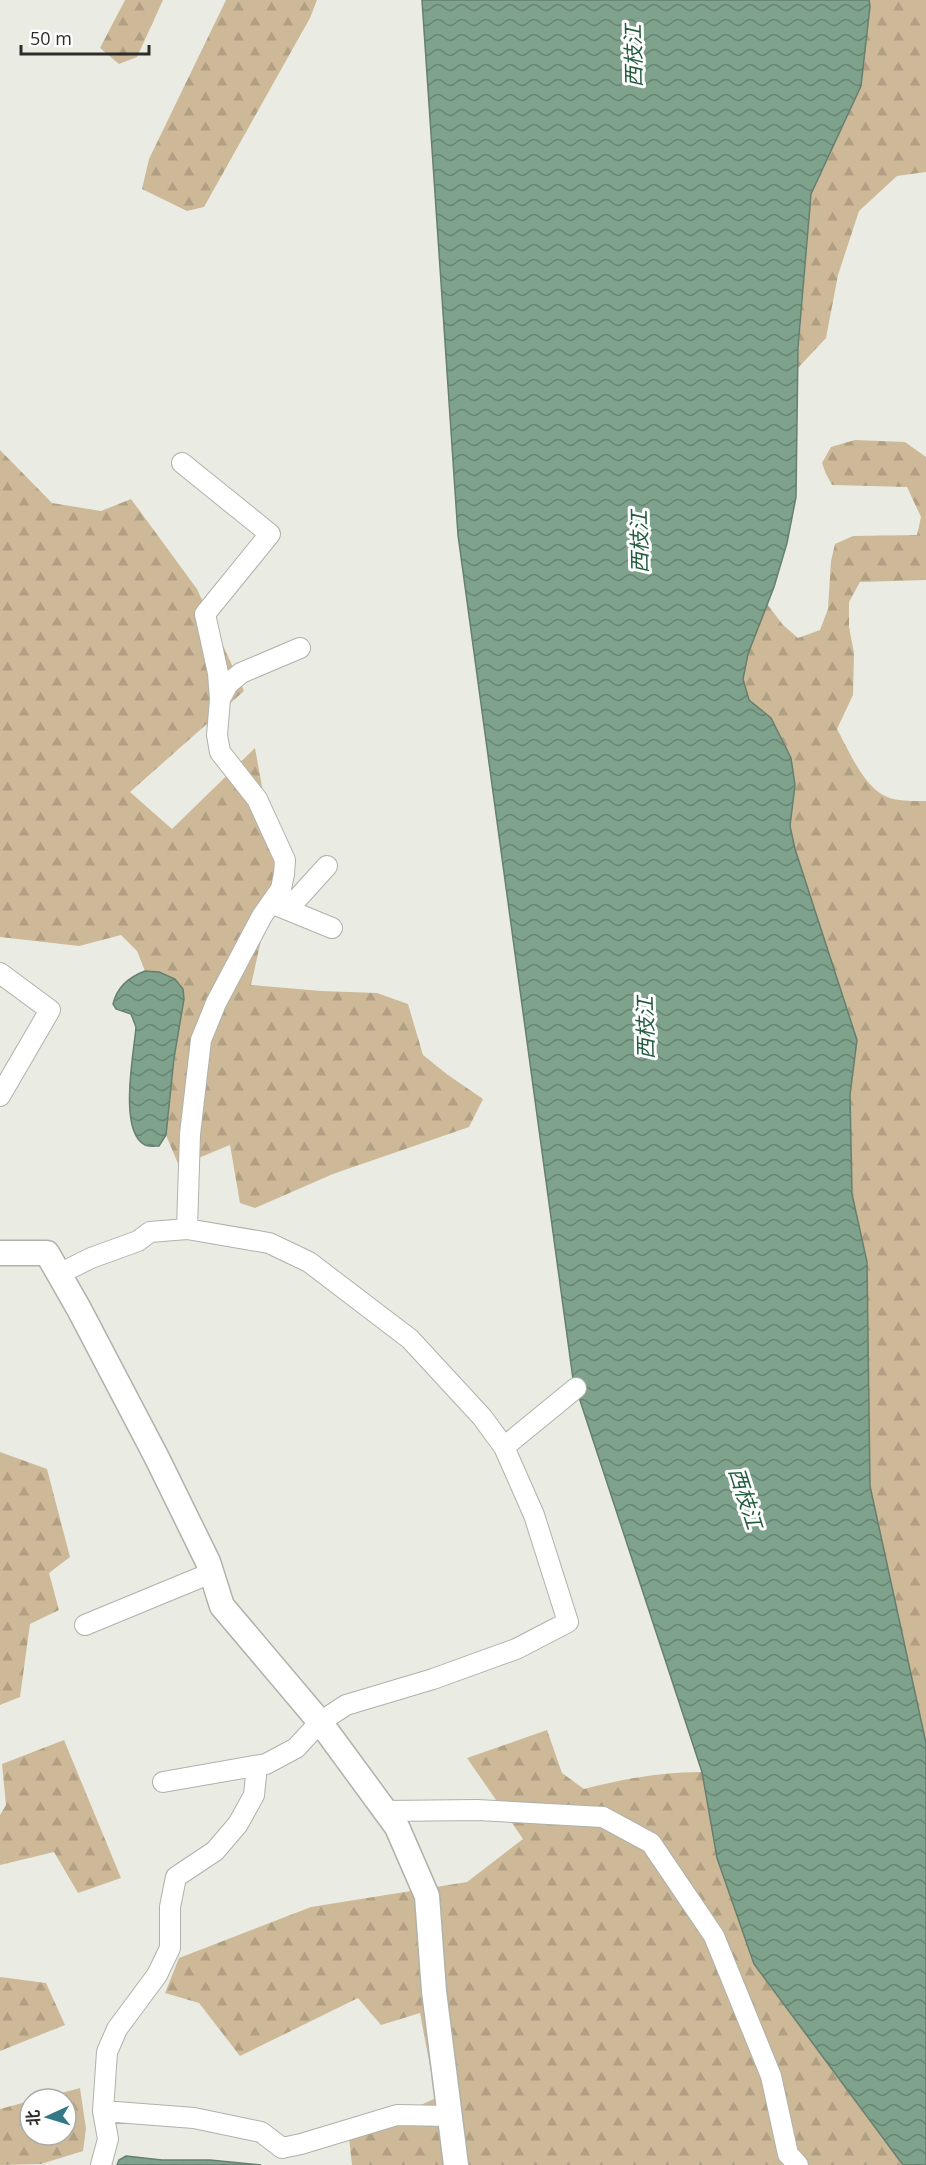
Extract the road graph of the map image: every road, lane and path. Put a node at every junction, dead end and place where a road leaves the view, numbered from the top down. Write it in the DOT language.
graph roads {
  1 [pos="182,463"];
  2 [pos="300,648"];
  3 [pos="220,699"];
  4 [pos="327,866"];
  5 [pos="280,906"];
  6 [pos="332,928"];
  7 [pos="0,973"];
  8 [pos="0,1096"];
  9 [pos="187,1229"];
  10 [pos="0,1253"];
  11 [pos="59,1274"];
  12 [pos="576,1388"];
  13 [pos="504,1447"];
  14 [pos="211,1573"];
  15 [pos="85,1625"];
  16 [pos="320,1722"];
  17 [pos="257,1766"];
  18 [pos="163,1782"];
  19 [pos="385,1811"];
  20 [pos="103,2111"];
  21 [pos="450,2116"];
  22 [pos="101,2165"];
  23 [pos="456,2165"];
  24 [pos="798,2165"];
  1 -- 3 [label="street"];
  2 -- 3 [label="street"];
  3 -- 5 [label="street"];
  4 -- 5 [label="street"];
  5 -- 6 [label="street"];
  5 -- 9 [label="street"];
  7 -- 8 [label="street"];
  9 -- 11 [label="street"];
  9 -- 13 [label="street"];
  10 -- 11 [label="street"];
  11 -- 14 [label="street"];
  12 -- 13 [label="street"];
  13 -- 16 [label="street"];
  14 -- 15 [label="street"];
  14 -- 16 [label="street"];
  16 -- 17 [label="street"];
  16 -- 19 [label="street"];
  17 -- 18 [label="street"];
  17 -- 20 [label="street"];
  19 -- 21 [label="street"];
  19 -- 24 [label="street"];
  20 -- 21 [label="street"];
  20 -- 22 [label="street"];
  21 -- 23 [label="street"];
}
